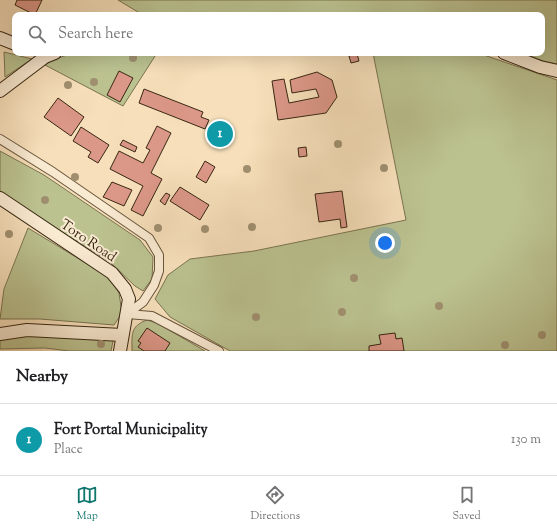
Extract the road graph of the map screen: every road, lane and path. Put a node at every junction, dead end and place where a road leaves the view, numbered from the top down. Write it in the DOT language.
graph roads {
  1 [pos="0,38"];
  2 [pos="12,43"];
  3 [pos="43,56"];
  4 [pos="512,56"];
  5 [pos="557,71"];
  6 [pos="0,91"];
  7 [pos="0,139"];
  8 [pos="0,198"];
  9 [pos="127,314"];
  10 [pos="0,334"];
  11 [pos="122,335"];
  12 [pos="120,351"];
  13 [pos="219,351"];
  1 -- 2 [label="main road"];
  3 -- 6 [label="main road"];
  4 -- 5 [label="main road"];
  7 -- 9 [label="street"];
  8 -- 9 [label="main road, Toro Road"];
  9 -- 11 [label="main road, Toro Road"];
  9 -- 13 [label="street"];
  10 -- 11 [label="main road"];
  11 -- 12 [label="main road, Toro Road"];
}
